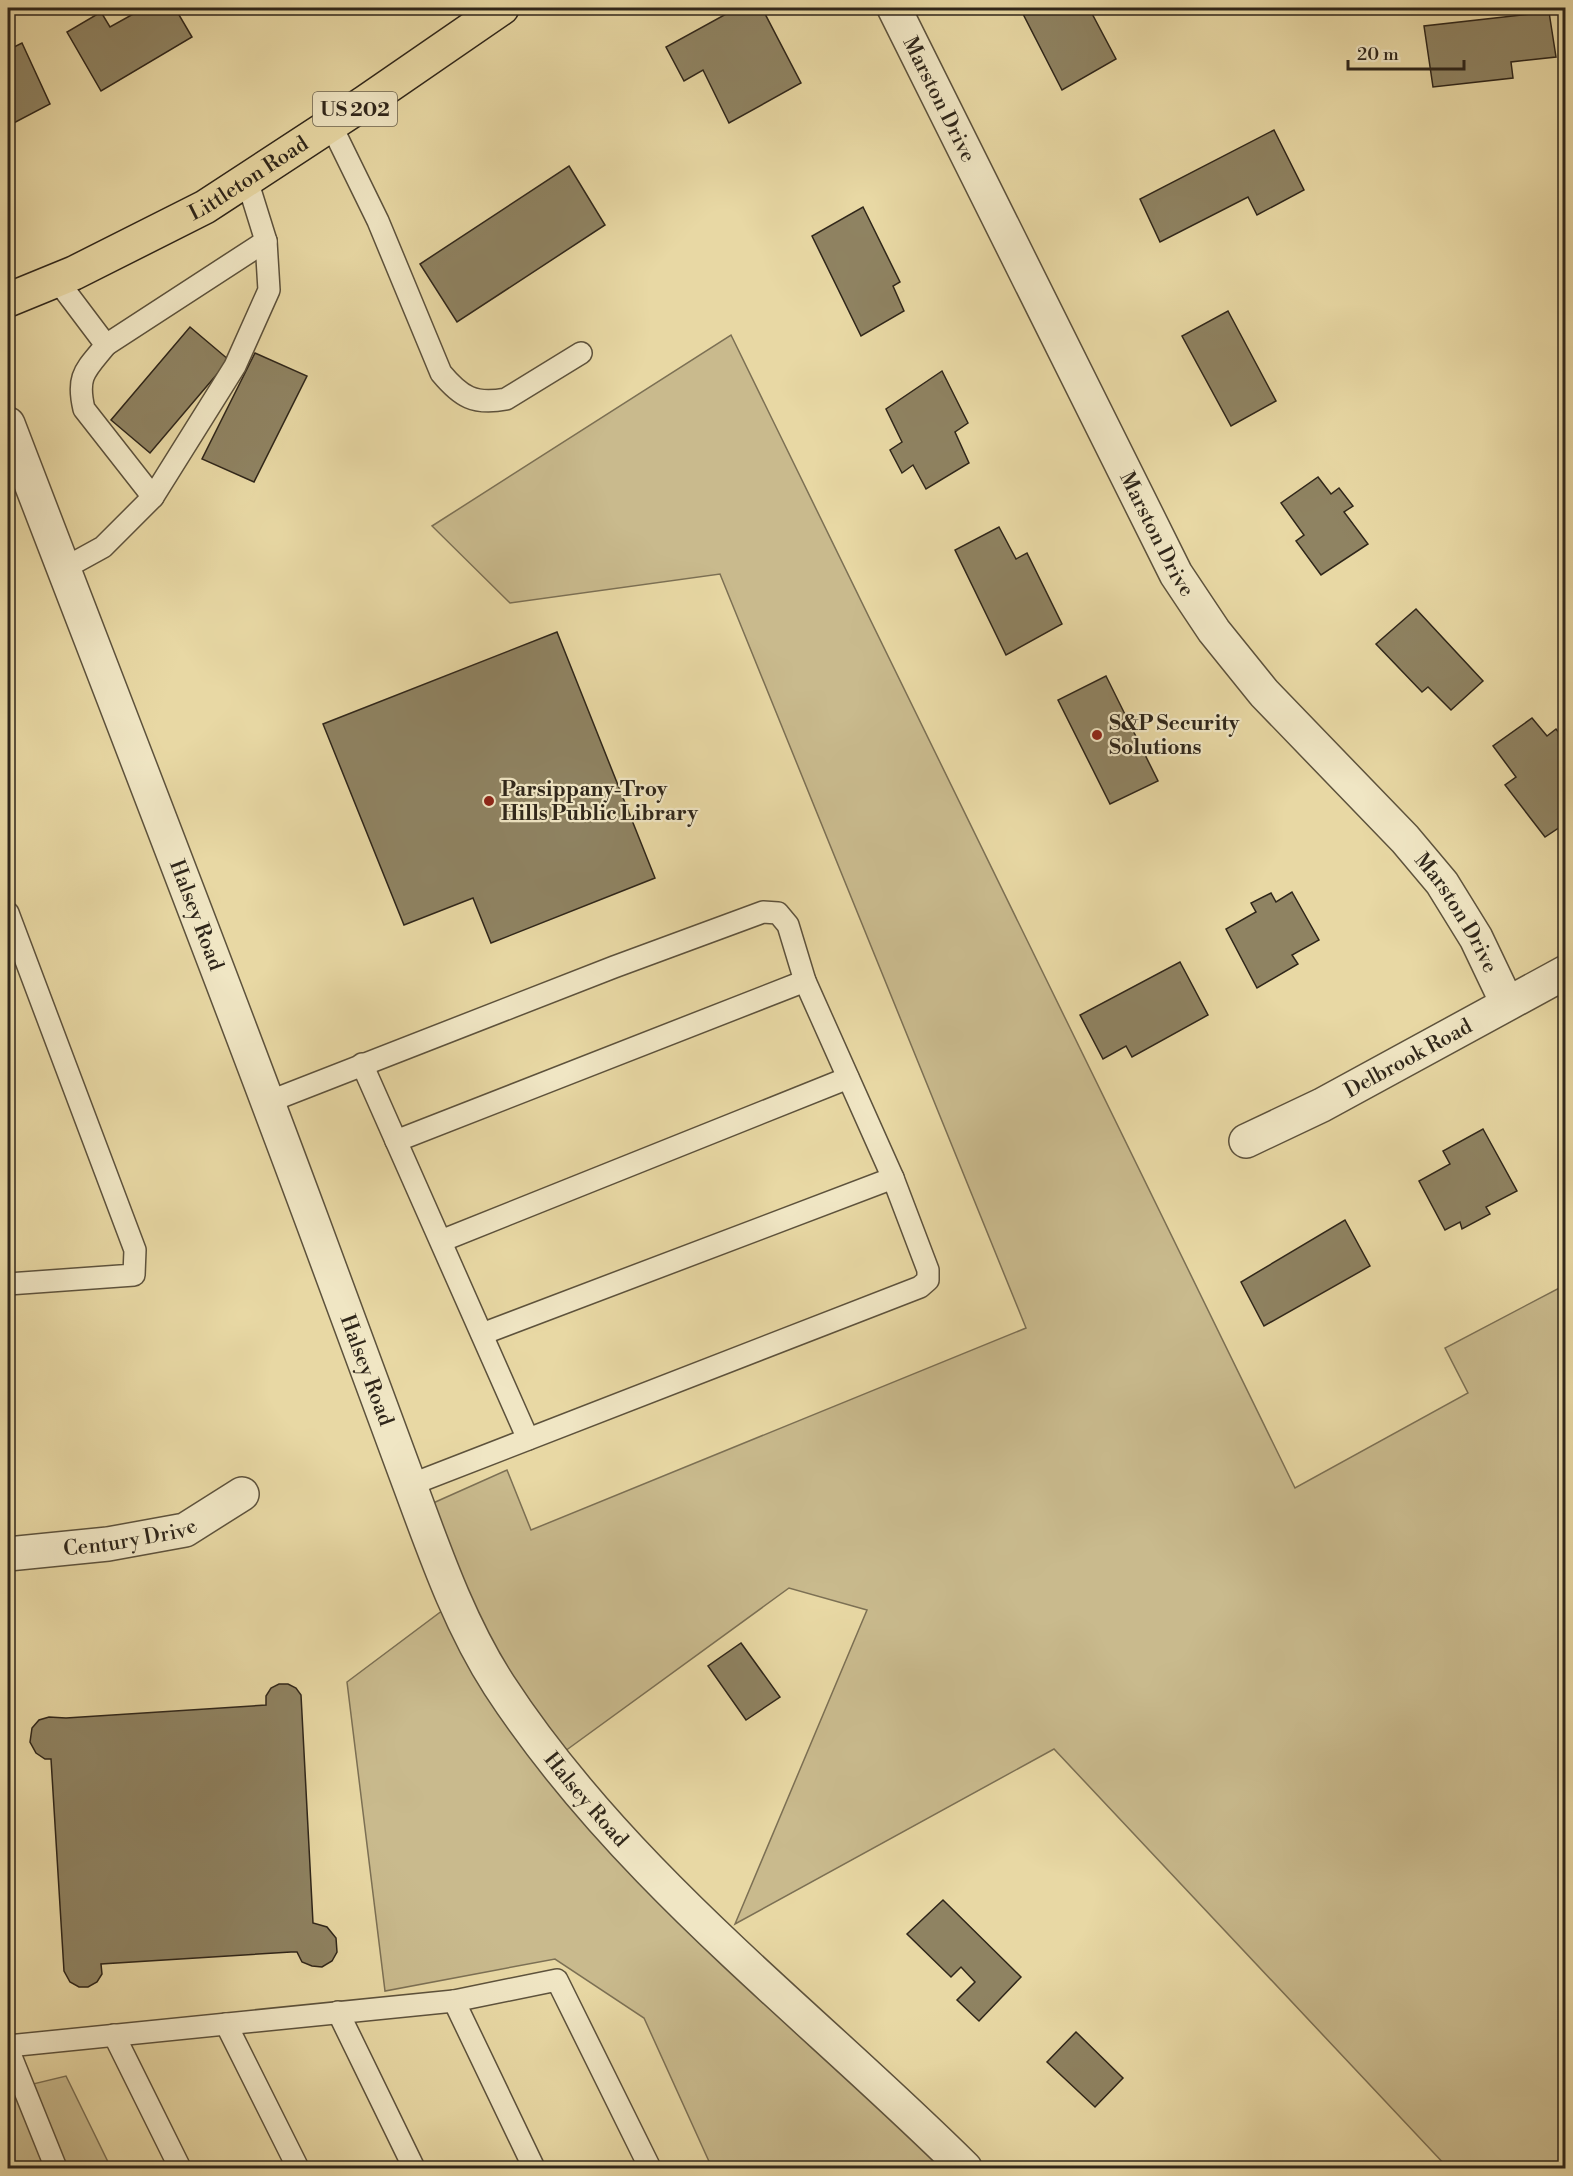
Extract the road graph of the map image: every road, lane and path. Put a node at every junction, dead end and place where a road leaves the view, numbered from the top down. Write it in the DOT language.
graph roads {
  1 [pos="502,8"];
  2 [pos="894,8"];
  3 [pos="331,125"];
  4 [pos="247,180"];
  5 [pos="266,241"];
  6 [pos="57,280"];
  7 [pos="8,300"];
  8 [pos="106,345"];
  9 [pos="581,353"];
  10 [pos="8,424"];
  11 [pos="153,496"];
  12 [pos="63,569"];
  13 [pos="8,913"];
  14 [pos="1566,972"];
  15 [pos="805,981"];
  16 [pos="1507,1003"];
  17 [pos="362,1064"];
  18 [pos="848,1078"];
  19 [pos="268,1102"];
  20 [pos="396,1141"];
  21 [pos="1246,1141"];
  22 [pos="893,1178"];
  23 [pos="441,1241"];
  24 [pos="8,1284"];
  25 [pos="482,1334"];
  26 [pos="528,1439"];
  27 [pos="410,1485"];
  28 [pos="242,1494"];
  29 [pos="8,1554"];
  30 [pos="454,2001"];
  31 [pos="338,2012"];
  32 [pos="226,2024"];
  33 [pos="114,2035"];
  34 [pos="8,2047"];
  35 [pos="56,2169"];
  36 [pos="180,2169"];
  37 [pos="298,2169"];
  38 [pos="414,2169"];
  39 [pos="534,2169"];
  40 [pos="650,2169"];
  41 [pos="965,2169"];
  1 -- 3 [label="main road, Littleton Road / US 202"];
  2 -- 16 [label="street, Marston Drive"];
  3 -- 4 [label="main road, Littleton Road / US 202"];
  3 -- 9 [label="lane"];
  4 -- 5 [label="lane"];
  4 -- 6 [label="main road, Littleton Road / US 202"];
  5 -- 8 [label="lane"];
  5 -- 11 [label="lane"];
  6 -- 7 [label="main road, Littleton Road / US 202"];
  6 -- 8 [label="lane"];
  8 -- 11 [label="lane"];
  10 -- 12 [label="street, Halsey Road"];
  11 -- 12 [label="lane"];
  12 -- 19 [label="street, Halsey Road"];
  13 -- 24 [label="lane"];
  14 -- 16 [label="street, Delbrook Road"];
  15 -- 17 [label="lane"];
  15 -- 18 [label="lane"];
  15 -- 20 [label="lane"];
  16 -- 21 [label="street, Delbrook Road"];
  17 -- 19 [label="lane"];
  17 -- 20 [label="lane"];
  18 -- 22 [label="lane"];
  18 -- 23 [label="lane"];
  19 -- 27 [label="street, Halsey Road"];
  20 -- 23 [label="lane"];
  22 -- 25 [label="lane"];
  22 -- 26 [label="lane"];
  23 -- 25 [label="lane"];
  25 -- 26 [label="lane"];
  26 -- 27 [label="lane"];
  27 -- 41 [label="street, Halsey Road"];
  28 -- 29 [label="street, Century Drive"];
  30 -- 31 [label="lane"];
  30 -- 39 [label="lane"];
  30 -- 40 [label="lane"];
  31 -- 32 [label="lane"];
  31 -- 38 [label="lane"];
  32 -- 33 [label="lane"];
  32 -- 37 [label="lane"];
  33 -- 34 [label="lane"];
  33 -- 36 [label="lane"];
  34 -- 35 [label="lane"];
}
